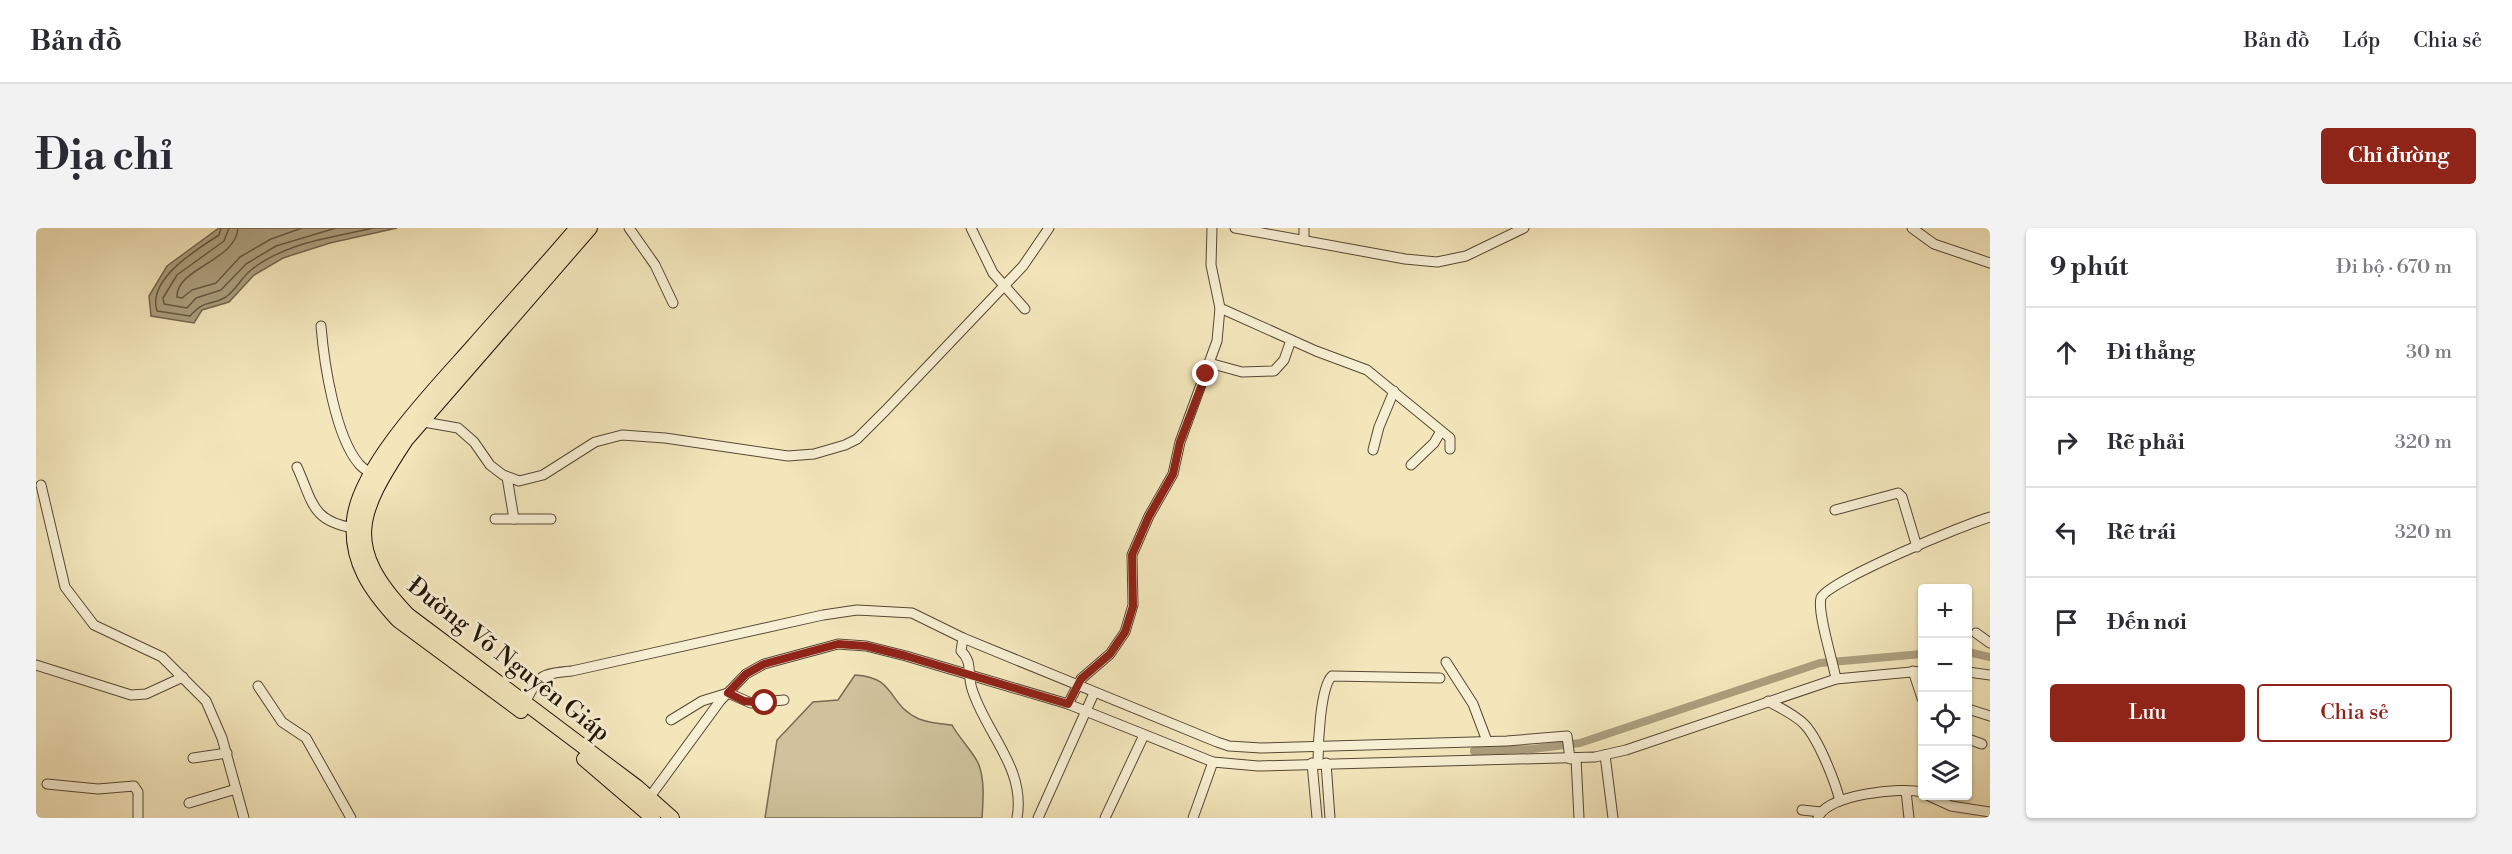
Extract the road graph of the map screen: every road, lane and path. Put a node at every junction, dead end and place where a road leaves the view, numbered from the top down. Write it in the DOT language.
graph roads {
  1 [pos="577,228"];
  2 [pos="590,228"];
  3 [pos="629,228"];
  4 [pos="971,228"];
  5 [pos="1049,228"];
  6 [pos="1212,228"];
  7 [pos="1235,228"];
  8 [pos="1304,228"];
  9 [pos="1524,228"];
  10 [pos="1912,228"];
  11 [pos="1304,241"];
  12 [pos="1990,263"];
  13 [pos="1002,285"];
  14 [pos="674,303"];
  15 [pos="1221,308"];
  16 [pos="1025,309"];
  17 [pos="321,326"];
  18 [pos="1291,340"];
  19 [pos="1209,363"];
  20 [pos="1394,391"];
  21 [pos="416,420"];
  22 [pos="1441,432"];
  23 [pos="1450,449"];
  24 [pos="1373,450"];
  25 [pos="1411,465"];
  26 [pos="297,467"];
  27 [pos="377,477"];
  28 [pos="507,477"];
  29 [pos="41,485"];
  30 [pos="1835,510"];
  31 [pos="1990,517"];
  32 [pos="495,519"];
  33 [pos="514,519"];
  34 [pos="551,519"];
  35 [pos="354,528"];
  36 [pos="1917,547"];
  37 [pos="1976,633"];
  38 [pos="963,638"];
  39 [pos="1990,643"];
  40 [pos="1446,662"];
  41 [pos="36,665"];
  42 [pos="1918,671"];
  43 [pos="1972,673"];
  44 [pos="969,675"];
  45 [pos="1990,675"];
  46 [pos="183,677"];
  47 [pos="1440,678"];
  48 [pos="1836,679"];
  49 [pos="1078,684"];
  50 [pos="258,686"];
  51 [pos="728,693"];
  52 [pos="1094,693"];
  53 [pos="784,700"];
  54 [pos="1768,701"];
  55 [pos="1068,704"];
  56 [pos="523,707"];
  57 [pos="1972,710"];
  58 [pos="1086,712"];
  59 [pos="1990,716"];
  60 [pos="672,720"];
  61 [pos="1144,735"];
  62 [pos="1972,740"];
  63 [pos="1487,741"];
  64 [pos="1982,744"];
  65 [pos="1318,746"];
  66 [pos="1522,749"];
  67 [pos="227,753"];
  68 [pos="1605,755"];
  69 [pos="193,758"];
  70 [pos="1573,759"];
  71 [pos="1213,762"];
  72 [pos="1319,763"];
  73 [pos="48,784"];
  74 [pos="236,789"];
  75 [pos="1906,791"];
  76 [pos="1918,792"];
  77 [pos="649,798"];
  78 [pos="1938,800"];
  79 [pos="1840,801"];
  80 [pos="189,803"];
  81 [pos="1802,810"];
  82 [pos="1990,812"];
  83 [pos="1972,814"];
  84 [pos="1820,815"];
  85 [pos="138,818"];
  86 [pos="244,818"];
  87 [pos="351,818"];
  88 [pos="654,818"];
  89 [pos="672,818"];
  90 [pos="1017,818"];
  91 [pos="1038,818"];
  92 [pos="1105,818"];
  93 [pos="1193,818"];
  94 [pos="1317,818"];
  95 [pos="1330,818"];
  96 [pos="1571,818"];
  97 [pos="1579,818"];
  98 [pos="1613,818"];
  99 [pos="1909,818"];
  1 -- 21 [label="highway, Đường Võ Nguyên Giáp"];
  2 -- 21 [label="highway, Đường Võ Nguyên Giáp"];
  3 -- 14 [label="street"];
  4 -- 13 [label="street"];
  5 -- 13 [label="street"];
  6 -- 15 [label="street"];
  7 -- 11 [label="street"];
  8 -- 11 [label="street"];
  9 -- 11 [label="street"];
  10 -- 12 [label="street"];
  13 -- 16 [label="street"];
  13 -- 28 [label="street"];
  15 -- 18 [label="street"];
  15 -- 19 [label="street"];
  17 -- 27 [label="street"];
  18 -- 19 [label="street"];
  18 -- 20 [label="street"];
  19 -- 49 [label="street"];
  20 -- 22 [label="street"];
  20 -- 24 [label="street"];
  21 -- 27 [label="highway, Đường Võ Nguyên Giáp"];
  21 -- 28 [label="street"];
  22 -- 23 [label="street"];
  22 -- 25 [label="street"];
  26 -- 35 [label="street"];
  27 -- 35 [label="highway, Đường Võ Nguyên Giáp"];
  27 -- 56 [label="highway, Đường Võ Nguyên Giáp"];
  28 -- 33 [label="street"];
  29 -- 46 [label="street"];
  30 -- 36 [label="street"];
  31 -- 36 [label="street"];
  32 -- 33 [label="street"];
  33 -- 34 [label="street"];
  35 -- 56 [label="highway, Đường Võ Nguyên Giáp"];
  36 -- 48 [label="street"];
  37 -- 39 [label="street"];
  38 -- 44 [label="street"];
  38 -- 49 [label="street"];
  38 -- 56 [label="street"];
  40 -- 63 [label="street"];
  41 -- 46 [label="street"];
  42 -- 48 [label="street"];
  43 -- 45 [label="street"];
  44 -- 51 [label="street"];
  44 -- 55 [label="street"];
  44 -- 90 [label="street"];
  46 -- 67 [label="street"];
  47 -- 65 [label="street"];
  48 -- 54 [label="street"];
  49 -- 52 [label="street"];
  49 -- 55 [label="street"];
  50 -- 87 [label="street"];
  51 -- 53 [label="street"];
  51 -- 60 [label="street"];
  51 -- 77 [label="street"];
  52 -- 58 [label="street"];
  52 -- 65 [label="street"];
  54 -- 68 [label="street"];
  54 -- 79 [label="street"];
  55 -- 58 [label="street"];
  56 -- 77 [label="highway, Đường Võ Nguyên Giáp"];
  56 -- 88 [label="highway, Đường Võ Nguyên Giáp"];
  57 -- 59 [label="street"];
  58 -- 61 [label="street"];
  58 -- 91 [label="street"];
  61 -- 71 [label="street"];
  61 -- 92 [label="street"];
  62 -- 64 [label="street"];
  63 -- 65 [label="street"];
  63 -- 66 [label="street"];
  65 -- 72 [label="street"];
  66 -- 70 [label="street"];
  66 -- 70 [label="street"];
  66 -- 72 [label="street"];
  67 -- 69 [label="street"];
  67 -- 74 [label="street"];
  68 -- 70 [label="street"];
  68 -- 98 [label="street"];
  70 -- 97 [label="street"];
  71 -- 72 [label="street"];
  71 -- 93 [label="street"];
  72 -- 94 [label="street"];
  72 -- 95 [label="street"];
  73 -- 85 [label="street"];
  74 -- 80 [label="street"];
  74 -- 86 [label="street"];
  75 -- 76 [label="street"];
  75 -- 79 [label="street"];
  75 -- 99 [label="street"];
  77 -- 89 [label="highway, Đường Võ Nguyên Giáp"];
  78 -- 83 [label="street"];
  79 -- 84 [label="street"];
  81 -- 84 [label="street"];
  82 -- 83 [label="street"];
  96 -- 97 [label="street"];
}
